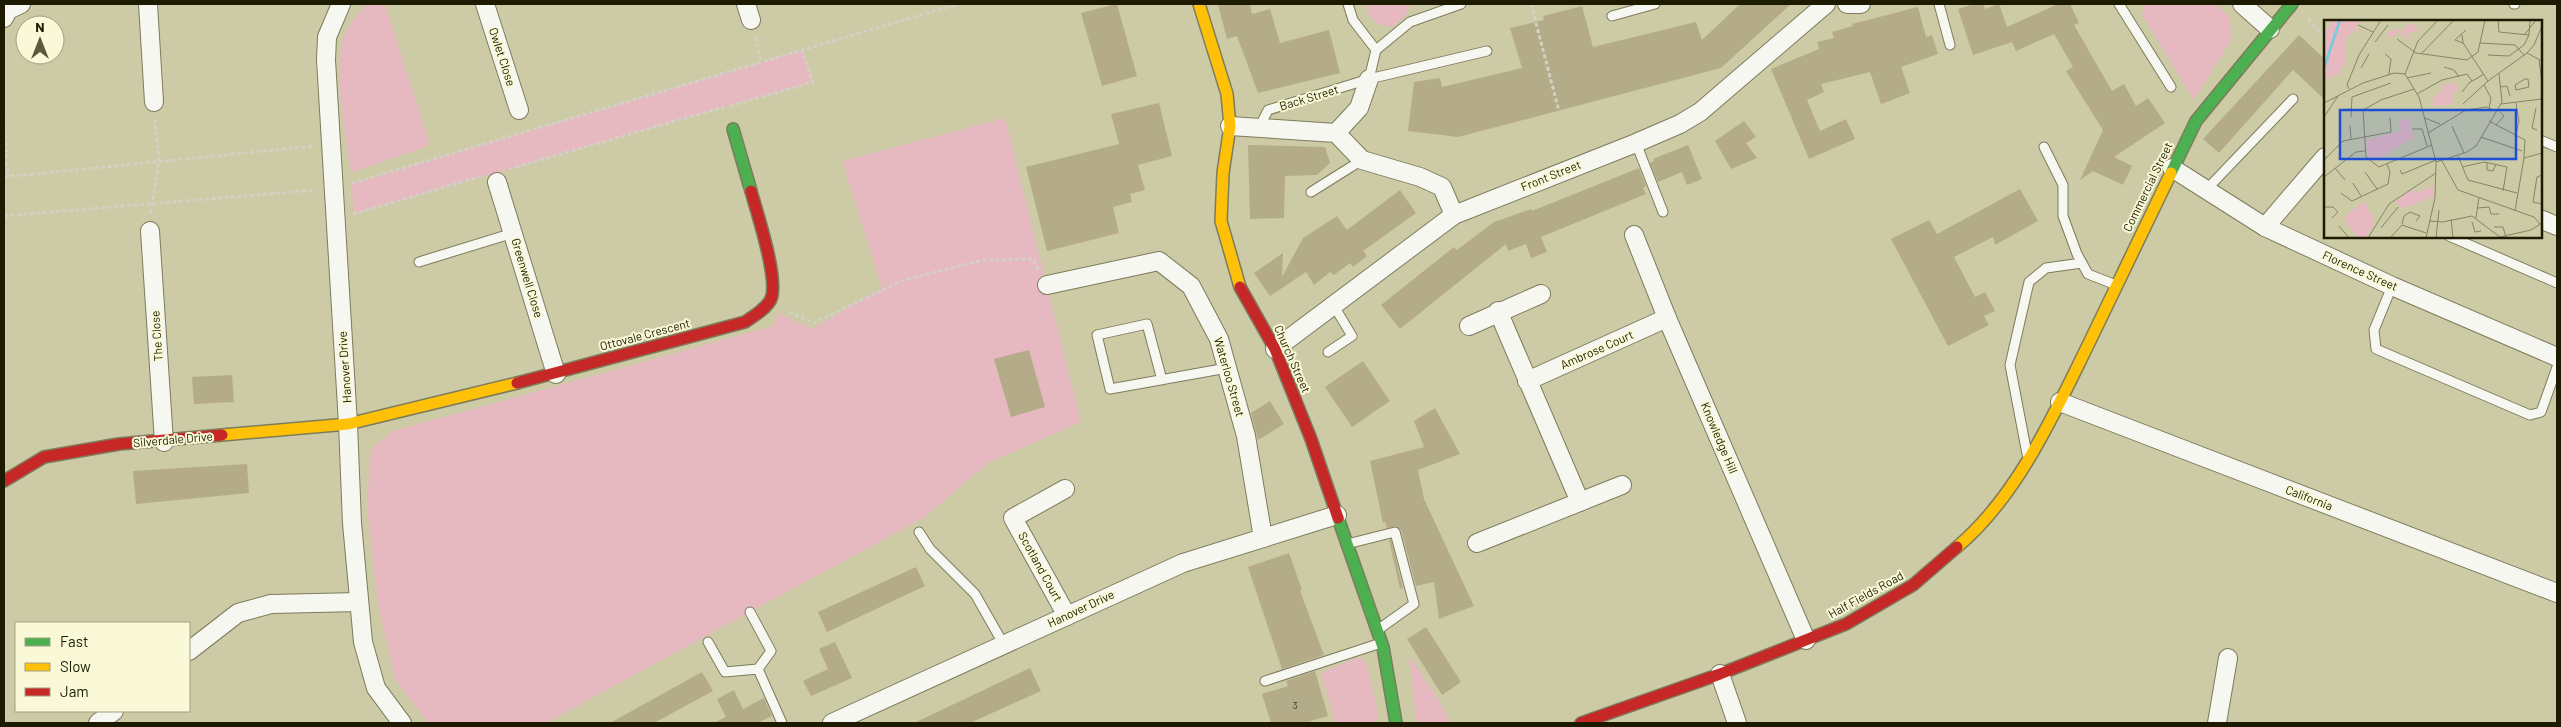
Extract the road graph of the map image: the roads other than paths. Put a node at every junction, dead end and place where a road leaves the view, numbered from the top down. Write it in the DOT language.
graph roads {
  1 [pos="21,4"];
  2 [pos="148,4"];
  3 [pos="341,4"];
  4 [pos="485,4"];
  5 [pos="1199,4"];
  6 [pos="1348,4"];
  7 [pos="1461,4"];
  8 [pos="1656,4"];
  9 [pos="1826,4"];
  10 [pos="1847,4"];
  11 [pos="1861,4"];
  12 [pos="1939,4"];
  13 [pos="2119,4"];
  14 [pos="2242,4"];
  15 [pos="2292,4"];
  16 [pos="1443,7"];
  17 [pos="1612,16"];
  18 [pos="4,18"];
  19 [pos="2270,29"];
  20 [pos="1950,45"];
  21 [pos="1376,50"];
  22 [pos="1487,51"];
  23 [pos="1369,79"];
  24 [pos="2171,87"];
  25 [pos="2293,99"];
  26 [pos="154,102"];
  27 [pos="519,110"];
  28 [pos="1230,126"];
  29 [pos="1259,128"];
  30 [pos="733,129"];
  31 [pos="1336,133"];
  32 [pos="2541,140"];
  33 [pos="1636,143"];
  34 [pos="2557,146"];
  35 [pos="2044,147"];
  36 [pos="2324,158"];
  37 [pos="1362,160"];
  38 [pos="2172,168"];
  39 [pos="495,176"];
  40 [pos="2206,190"];
  41 [pos="1311,192"];
  42 [pos="1663,212"];
  43 [pos="1454,215"];
  44 [pos="2541,218"];
  45 [pos="2557,226"];
  46 [pos="2265,227"];
  47 [pos="150,231"];
  48 [pos="513,233"];
  49 [pos="1634,235"];
  50 [pos="2454,238"];
  51 [pos="418,262"];
  52 [pos="2082,263"];
  53 [pos="2557,283"];
  54 [pos="1047,285"];
  55 [pos="2116,285"];
  56 [pos="2392,286"];
  57 [pos="1541,294"];
  58 [pos="1334,306"];
  59 [pos="1498,311"];
  60 [pos="1667,318"];
  61 [pos="1469,326"];
  62 [pos="1275,349"];
  63 [pos="1328,352"];
  64 [pos="2557,356"];
  65 [pos="2557,367"];
  66 [pos="1227,368"];
  67 [pos="556,374"];
  68 [pos="1162,380"];
  69 [pos="1527,381"];
  70 [pos="2060,402"];
  71 [pos="348,424"];
  72 [pos="164,442"];
  73 [pos="2028,460"];
  74 [pos="5,477"];
  75 [pos="1622,485"];
  76 [pos="1064,488"];
  77 [pos="1580,502"];
  78 [pos="1337,515"];
  79 [pos="919,532"];
  80 [pos="1263,538"];
  81 [pos="1477,543"];
  82 [pos="1347,544"];
  83 [pos="2557,593"];
  84 [pos="359,602"];
  85 [pos="750,612"];
  86 [pos="1067,616"];
  87 [pos="1377,630"];
  88 [pos="1806,640"];
  89 [pos="708,642"];
  90 [pos="1381,642"];
  91 [pos="1004,645"];
  92 [pos="190,650"];
  93 [pos="2228,658"];
  94 [pos="758,668"];
  95 [pos="1720,674"];
  96 [pos="1265,681"];
  97 [pos="402,723"];
  98 [pos="782,723"];
  99 [pos="832,723"];
  100 [pos="1396,723"];
  101 [pos="1581,723"];
  102 [pos="1737,723"];
  103 [pos="2217,723"];
  1 -- 18 [label="street"];
  2 -- 26 [label="street"];
  3 -- 71 [label="street, Hanover Drive"];
  4 -- 27 [label="street, Owlet Close"];
  5 -- 28 [label="street, Church Street"];
  6 -- 21 [label="lane"];
  7 -- 16 [label="lane"];
  8 -- 17 [label="lane"];
  9 -- 33 [label="street, Front Street"];
  10 -- 11 [label="street"];
  12 -- 20 [label="lane"];
  13 -- 24 [label="lane"];
  14 -- 19 [label="street"];
  15 -- 19 [label="street, Commercial Street"];
  16 -- 21 [label="lane"];
  19 -- 38 [label="street, Commercial Street"];
  21 -- 23 [label="lane"];
  22 -- 23 [label="lane, Back Street"];
  23 -- 29 [label="lane, Back Street"];
  23 -- 31 [label="street"];
  25 -- 40 [label="lane"];
  28 -- 29 [label="street"];
  28 -- 62 [label="street, Church Street"];
  29 -- 31 [label="street"];
  30 -- 67 [label="street, Ottovale Crescent"];
  31 -- 37 [label="street"];
  32 -- 34 [label="lane"];
  33 -- 42 [label="lane"];
  33 -- 43 [label="street, Front Street"];
  35 -- 52 [label="lane"];
  36 -- 46 [label="street"];
  37 -- 41 [label="lane"];
  37 -- 43 [label="street"];
  38 -- 40 [label="street, Florence Street"];
  38 -- 55 [label="street, Commercial Street"];
  39 -- 48 [label="street, Greenwell Close"];
  40 -- 46 [label="street, Florence Street"];
  43 -- 58 [label="street, Front Street"];
  44 -- 45 [label="street"];
  46 -- 56 [label="street, Florence Street"];
  47 -- 72 [label="street, The Close"];
  48 -- 51 [label="lane"];
  48 -- 67 [label="street, Greenwell Close"];
  49 -- 60 [label="street, Knowledge Hill"];
  50 -- 53 [label="lane"];
  52 -- 55 [label="lane"];
  52 -- 73 [label="lane"];
  54 -- 66 [label="street, Waterloo Street"];
  55 -- 70 [label="street, Commercial Street"];
  56 -- 64 [label="street, Florence Street"];
  56 -- 65 [label="lane"];
  57 -- 59 [label="street"];
  58 -- 62 [label="street, Front Street"];
  58 -- 63 [label="lane"];
  59 -- 61 [label="street"];
  59 -- 69 [label="street"];
  60 -- 69 [label="street, Ambrose Court"];
  60 -- 88 [label="street, Knowledge Hill"];
  62 -- 78 [label="street, Church Street"];
  66 -- 68 [label="lane"];
  66 -- 80 [label="street, Waterloo Street"];
  67 -- 71 [label="street, Ottovale Crescent"];
  68 -- 68 [label="lane"];
  69 -- 77 [label="street"];
  70 -- 73 [label="street, Half Fields Road"];
  70 -- 83 [label="street, California"];
  71 -- 72 [label="street, Silverdale Drive"];
  71 -- 84 [label="street, Hanover Drive"];
  72 -- 74 [label="street, Silverdale Drive"];
  73 -- 88 [label="street, Half Fields Road"];
  75 -- 77 [label="street"];
  76 -- 86 [label="street, Scotland Court"];
  77 -- 81 [label="street"];
  78 -- 80 [label="street, Hanover Drive"];
  78 -- 82 [label="street, Church Street"];
  79 -- 91 [label="lane"];
  80 -- 86 [label="street, Hanover Drive"];
  82 -- 87 [label="street, Church Street"];
  82 -- 87 [label="lane"];
  84 -- 92 [label="street"];
  84 -- 97 [label="street, Hanover Drive"];
  85 -- 94 [label="lane"];
  86 -- 91 [label="street, Hanover Drive"];
  87 -- 90 [label="street, Church Street"];
  88 -- 95 [label="street, Half Fields Road"];
  89 -- 94 [label="lane"];
  90 -- 96 [label="lane"];
  90 -- 100 [label="street, Church Street"];
  91 -- 99 [label="street, Hanover Drive"];
  93 -- 103 [label="street"];
  94 -- 98 [label="lane"];
  95 -- 101 [label="street, Half Fields Road"];
  95 -- 102 [label="street"];
}
